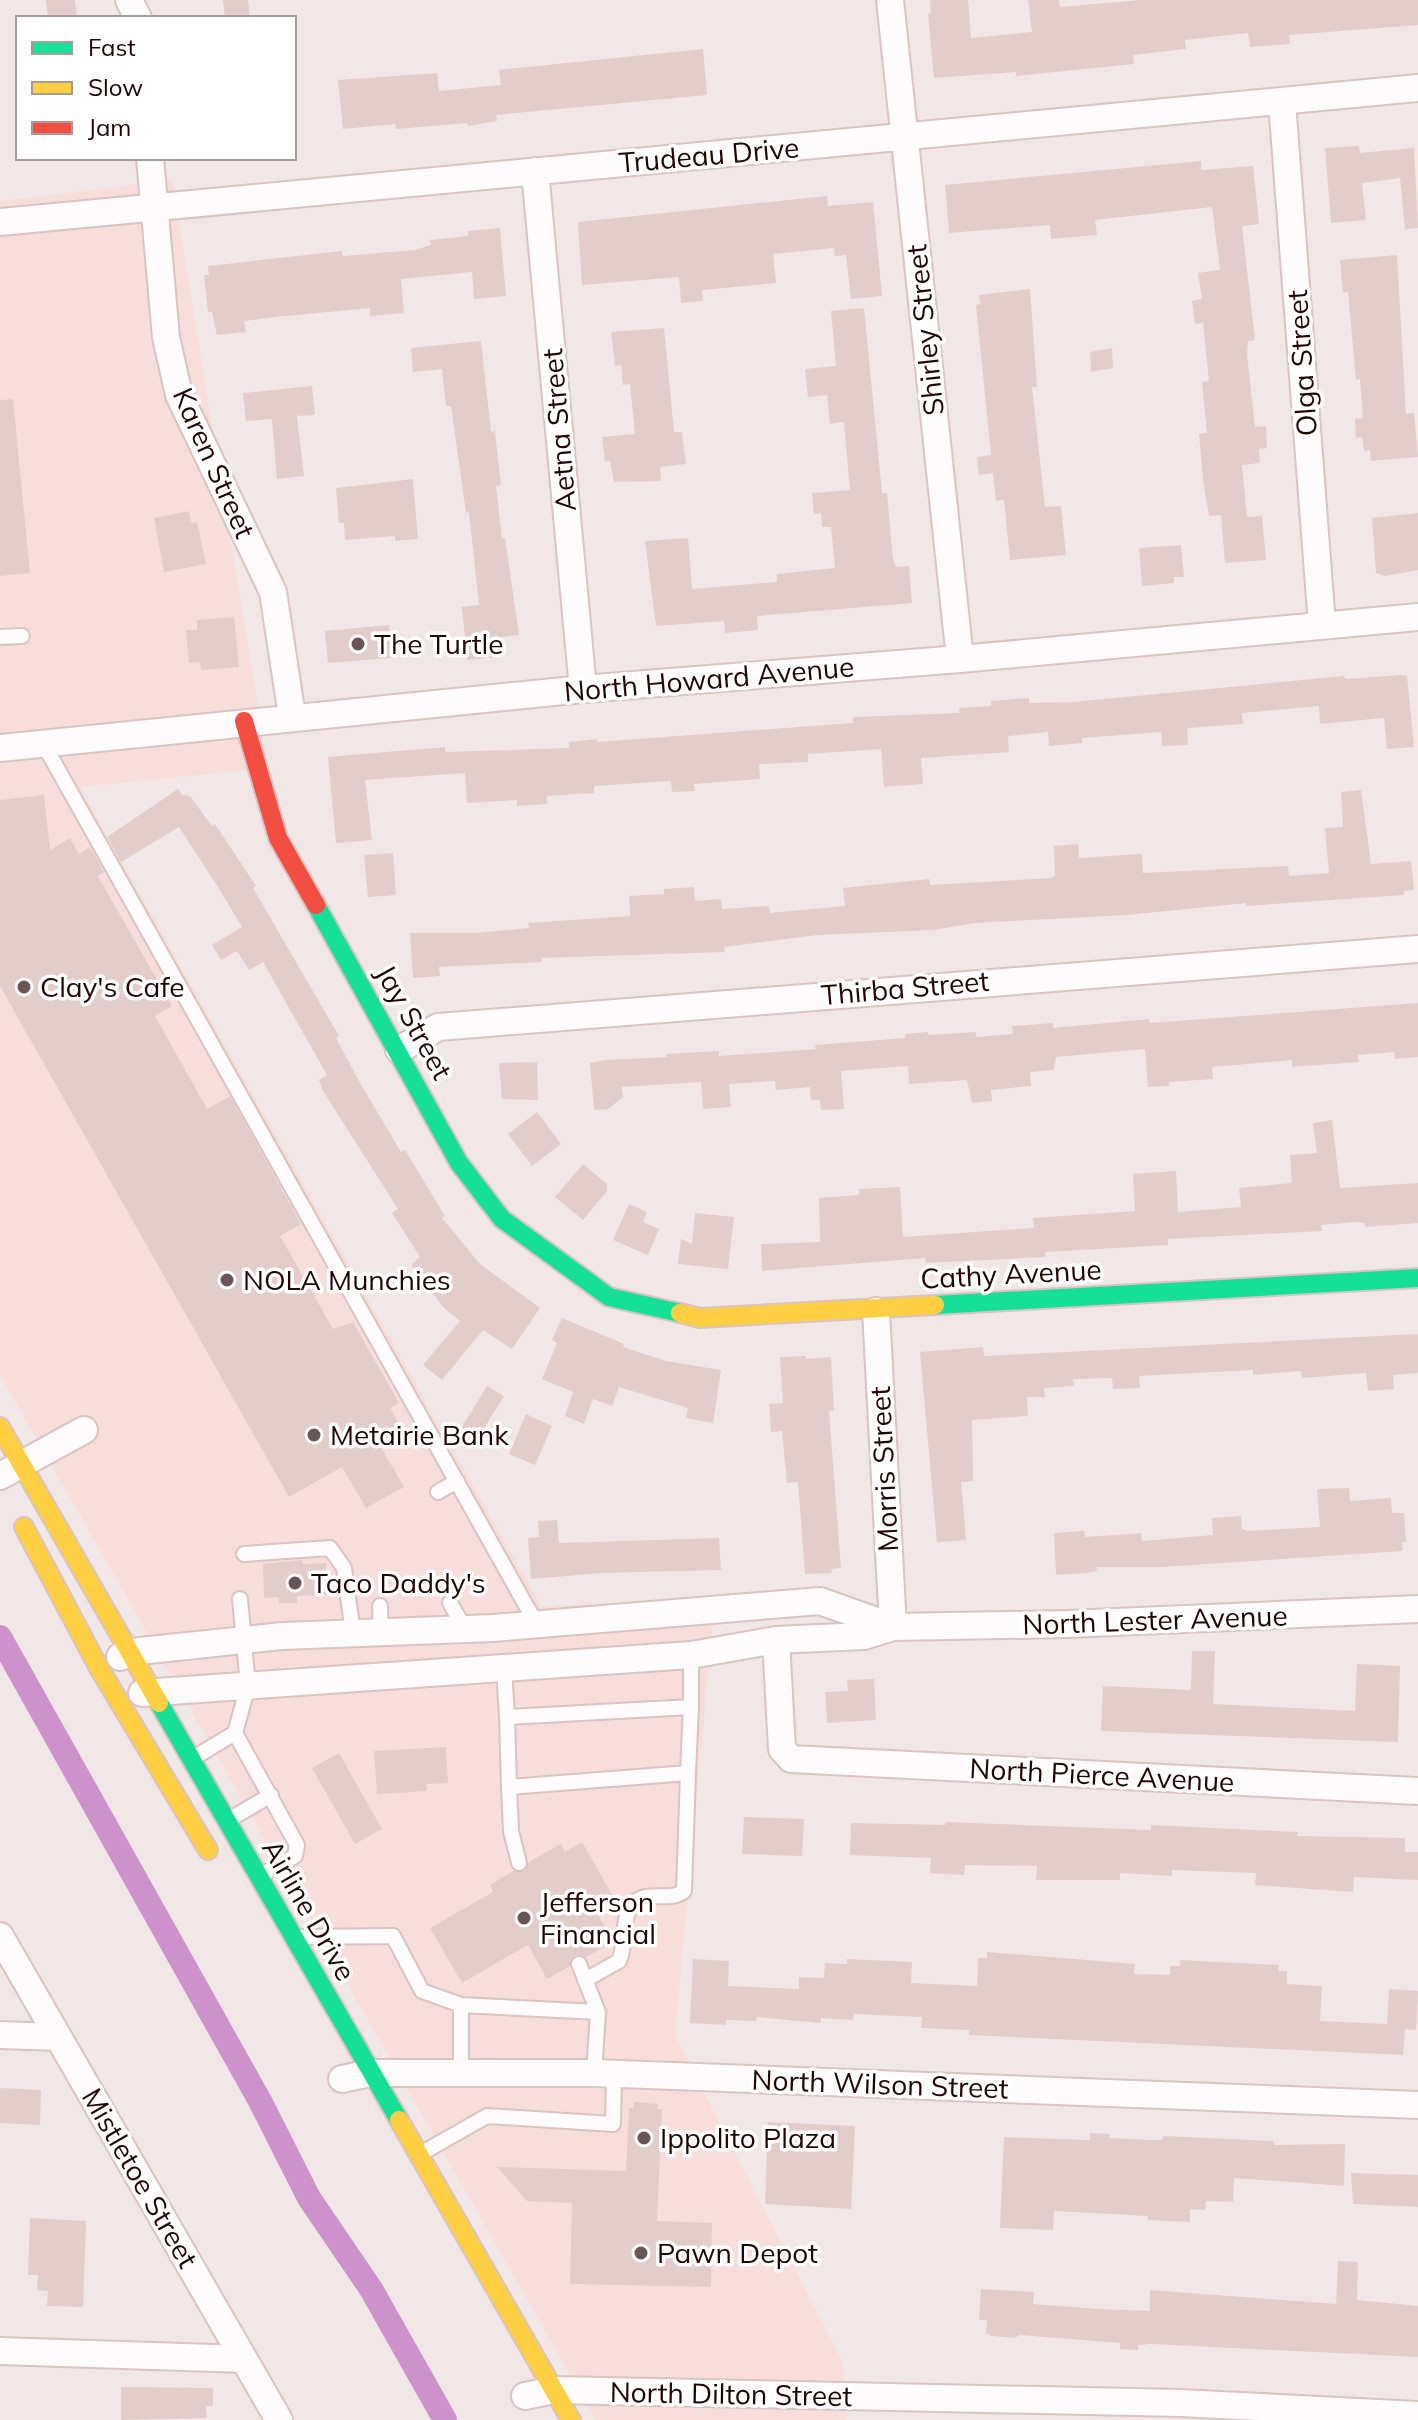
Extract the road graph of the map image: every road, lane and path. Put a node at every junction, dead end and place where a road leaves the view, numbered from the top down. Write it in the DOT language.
graph roads {
  1 [pos="890,0"];
  2 [pos="1418,88"];
  3 [pos="1282,102"];
  4 [pos="905,138"];
  5 [pos="150,160"];
  6 [pos="535,171"];
  7 [pos="154,206"];
  8 [pos="0,222"];
  9 [pos="1418,617"];
  10 [pos="1322,625"];
  11 [pos="22,636"];
  12 [pos="0,637"];
  13 [pos="960,659"];
  14 [pos="583,689"];
  15 [pos="292,716"];
  16 [pos="244,721"];
  17 [pos="43,743"];
  18 [pos="0,748"];
  19 [pos="1418,949"];
  20 [pos="399,1050"];
  21 [pos="1418,1278"];
  22 [pos="609,1297"];
  23 [pos="876,1311"];
  24 [pos="0,1427"];
  25 [pos="84,1430"];
  26 [pos="457,1481"];
  27 [pos="9,1486"];
  28 [pos="438,1492"];
  29 [pos="244,1554"];
  30 [pos="240,1599"];
  31 [pos="450,1603"];
  32 [pos="380,1606"];
  33 [pos="1418,1609"];
  34 [pos="537,1625"];
  35 [pos="893,1627"];
  36 [pos="465,1629"];
  37 [pos="381,1632"];
  38 [pos="353,1633"];
  39 [pos="242,1640"];
  40 [pos="776,1640"];
  41 [pos="130,1652"];
  42 [pos="691,1655"];
  43 [pos="99,1668"];
  44 [pos="504,1668"];
  45 [pos="467,1671"];
  46 [pos="352,1679"];
  47 [pos="248,1686"];
  48 [pos="152,1692"];
  49 [pos="117,1696"];
  50 [pos="691,1707"];
  51 [pos="507,1717"];
  52 [pos="235,1733"];
  53 [pos="191,1760"];
  54 [pos="688,1773"];
  55 [pos="509,1787"];
  56 [pos="1418,1791"];
  57 [pos="271,1795"];
  58 [pos="226,1821"];
  59 [pos="214,1860"];
  60 [pos="519,1863"];
  61 [pos="258,1877"];
  62 [pos="0,1936"];
  63 [pos="293,1937"];
  64 [pos="579,1964"];
  65 [pos="585,1980"];
  66 [pos="461,2005"];
  67 [pos="598,2012"];
  68 [pos="0,2035"];
  69 [pos="58,2037"];
  70 [pos="371,2073"];
  71 [pos="461,2073"];
  72 [pos="604,2074"];
  73 [pos="342,2079"];
  74 [pos="1418,2105"];
  75 [pos="419,2155"];
  76 [pos="0,2351"];
  77 [pos="244,2359"];
  78 [pos="554,2390"];
  79 [pos="525,2396"];
  80 [pos="1418,2415"];
  81 [pos="279,2420"];
  82 [pos="571,2420"];
  1 -- 4 [label="street, Shirley Street"];
  2 -- 3 [label="street, Trudeau Drive"];
  3 -- 4 [label="street, Trudeau Drive"];
  3 -- 10 [label="street, Olga Street"];
  4 -- 6 [label="street, Trudeau Drive"];
  4 -- 13 [label="street, Shirley Street"];
  5 -- 7 [label="street, Karen Street"];
  6 -- 7 [label="street, Trudeau Drive"];
  6 -- 14 [label="street, Aetna Street"];
  7 -- 8 [label="street, Trudeau Drive"];
  7 -- 15 [label="street, Karen Street"];
  9 -- 10 [label="street, North Howard Avenue"];
  10 -- 13 [label="street, North Howard Avenue"];
  11 -- 12 [label="lane"];
  13 -- 14 [label="street, North Howard Avenue"];
  14 -- 15 [label="street, North Howard Avenue"];
  15 -- 16 [label="street, North Howard Avenue"];
  16 -- 17 [label="street, North Howard Avenue"];
  16 -- 20 [label="main road, Jay Street"];
  17 -- 18 [label="street, North Howard Avenue"];
  17 -- 26 [label="lane"];
  19 -- 20 [label="street, Thirba Street"];
  20 -- 22 [label="main road, Jay Street"];
  21 -- 23 [label="main road, Cathy Avenue"];
  22 -- 23 [label="main road, Cathy Avenue"];
  23 -- 35 [label="street, Morris Street"];
  24 -- 27 [label="main road, Airline Drive"];
  25 -- 27 [label="street"];
  26 -- 28 [label="lane"];
  26 -- 34 [label="lane"];
  27 -- 41 [label="main road, Airline Drive"];
  27 -- 43 [label="main road, Airline Drive"];
  29 -- 38 [label="lane"];
  30 -- 39 [label="lane"];
  31 -- 36 [label="lane"];
  32 -- 37 [label="lane"];
  33 -- 35 [label="street, North Lester Avenue"];
  34 -- 35 [label="street, North Lester Avenue"];
  34 -- 36 [label="street, North Lester Avenue"];
  35 -- 40 [label="street, North Lester Avenue"];
  36 -- 37 [label="street, North Lester Avenue"];
  36 -- 45 [label="street"];
  37 -- 38 [label="street, North Lester Avenue"];
  38 -- 39 [label="street, North Lester Avenue"];
  38 -- 46 [label="street"];
  39 -- 41 [label="street, North Lester Avenue"];
  39 -- 47 [label="lane"];
  40 -- 42 [label="street, North Lester Avenue"];
  40 -- 56 [label="street, North Pierce Avenue"];
  41 -- 43 [label="street, North Lester Avenue"];
  41 -- 48 [label="main road, Airline Drive"];
  42 -- 44 [label="street, North Lester Avenue"];
  42 -- 50 [label="lane"];
  43 -- 49 [label="main road, Airline Drive"];
  44 -- 45 [label="street, North Lester Avenue"];
  44 -- 51 [label="lane"];
  45 -- 46 [label="street, North Lester Avenue"];
  46 -- 47 [label="street, North Lester Avenue"];
  47 -- 48 [label="street, North Lester Avenue"];
  47 -- 52 [label="lane"];
  48 -- 49 [label="street, North Lester Avenue"];
  48 -- 53 [label="main road, Airline Drive"];
  49 -- 59 [label="main road, Airline Drive"];
  50 -- 51 [label="lane"];
  50 -- 54 [label="lane"];
  51 -- 55 [label="lane"];
  52 -- 53 [label="lane"];
  52 -- 57 [label="lane"];
  53 -- 58 [label="main road, Airline Drive"];
  54 -- 55 [label="lane"];
  54 -- 65 [label="lane"];
  55 -- 60 [label="lane"];
  57 -- 58 [label="lane"];
  57 -- 61 [label="lane"];
  58 -- 61 [label="main road, Airline Drive"];
  61 -- 63 [label="main road, Airline Drive"];
  62 -- 69 [label="street, Mistletoe Street"];
  63 -- 66 [label="lane"];
  63 -- 70 [label="main road, Airline Drive"];
  64 -- 65 [label="lane"];
  65 -- 67 [label="lane"];
  66 -- 67 [label="lane"];
  66 -- 71 [label="lane"];
  67 -- 72 [label="lane"];
  68 -- 69 [label="street"];
  69 -- 77 [label="street, Mistletoe Street"];
  70 -- 71 [label="street, North Wilson Street"];
  70 -- 73 [label="street, North Wilson Street"];
  70 -- 75 [label="main road, Airline Drive"];
  71 -- 72 [label="street, North Wilson Street"];
  72 -- 74 [label="street, North Wilson Street"];
  72 -- 75 [label="lane"];
  75 -- 78 [label="main road, Airline Drive"];
  76 -- 77 [label="street"];
  77 -- 81 [label="street, Mistletoe Street"];
  78 -- 79 [label="street, North Dilton Street"];
  78 -- 80 [label="street, North Dilton Street"];
  78 -- 82 [label="main road, Airline Drive"];
}
